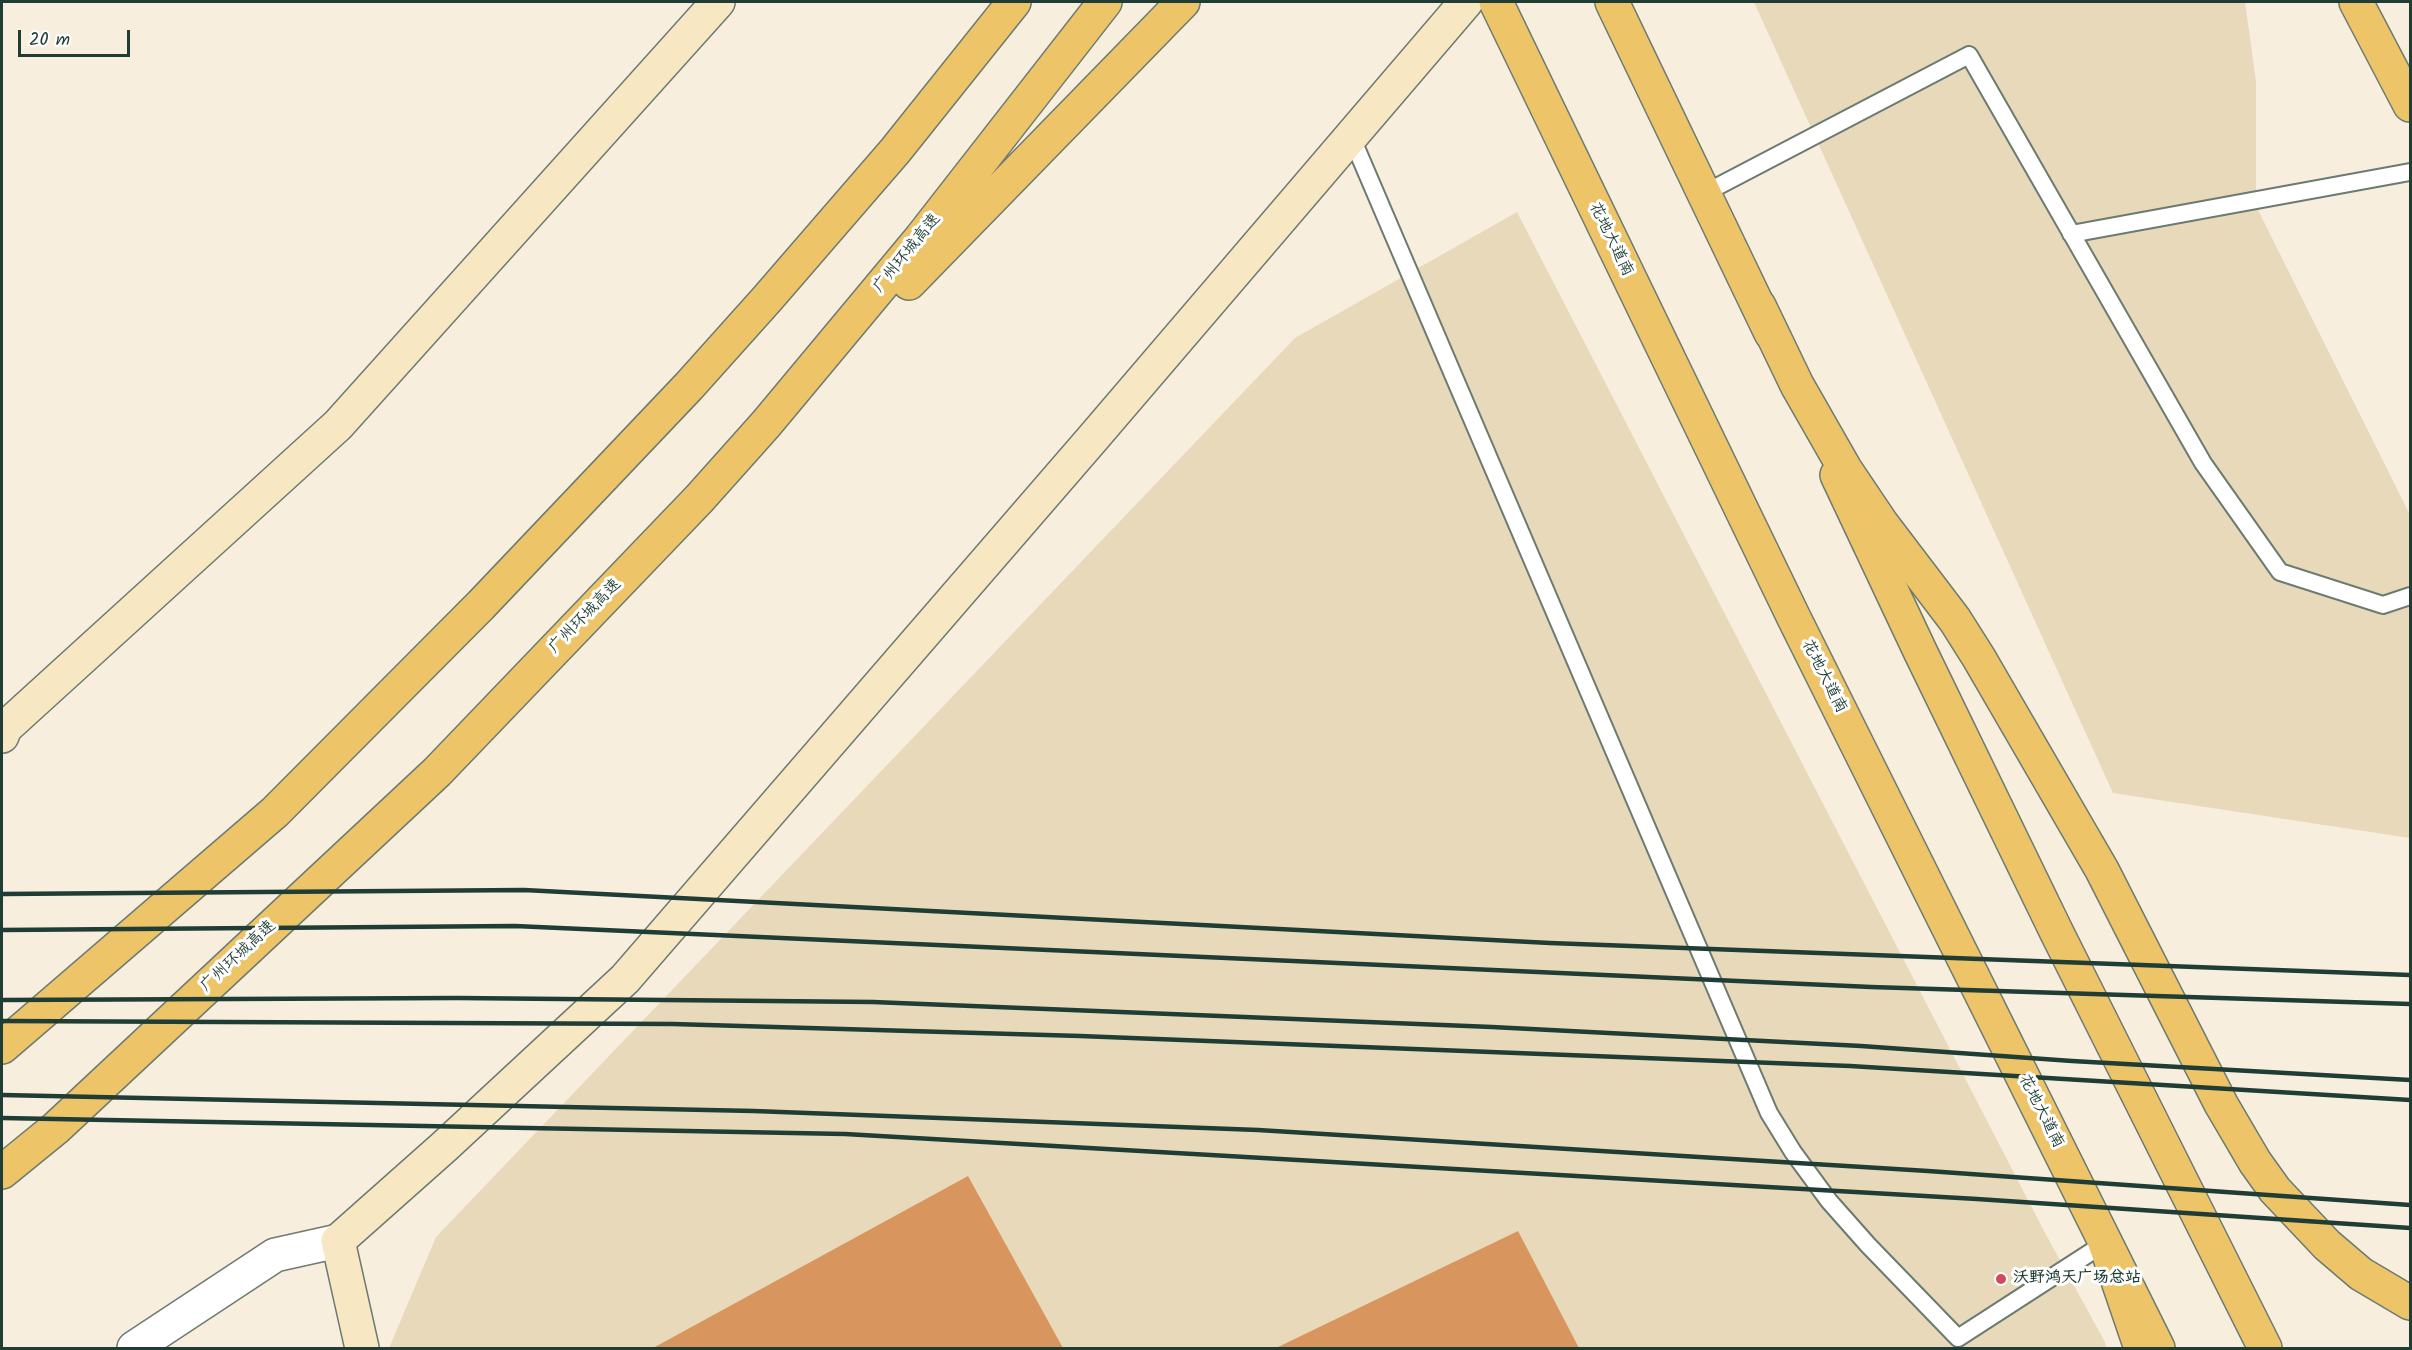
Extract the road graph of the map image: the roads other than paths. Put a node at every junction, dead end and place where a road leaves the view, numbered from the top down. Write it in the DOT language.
graph roads {
  1 [pos="718,2"];
  2 [pos="1014,2"];
  3 [pos="1105,2"];
  4 [pos="1183,2"];
  5 [pos="1466,2"];
  6 [pos="1496,2"];
  7 [pos="1612,2"];
  8 [pos="2356,2"];
  9 [pos="2382,2"];
  10 [pos="2410,89"];
  11 [pos="2410,105"];
  12 [pos="1351,136"];
  13 [pos="2410,172"];
  14 [pos="1705,193"];
  15 [pos="2071,234"];
  16 [pos="1759,306"];
  17 [pos="699,500"];
  18 [pos="2410,596"];
  19 [pos="2,736"];
  20 [pos="2,1047"];
  21 [pos="2,1172"];
  22 [pos="338,1241"];
  23 [pos="2105,1243"];
  24 [pos="2410,1303"];
  25 [pos="134,1348"];
  26 [pos="362,1348"];
  27 [pos="2141,1348"];
  28 [pos="2158,1348"];
  29 [pos="2265,1348"];
  1 -- 19 [label="street"];
  2 -- 20 [label="main road"];
  3 -- 17 [label="main road, 广州环城高速"];
  4 -- 17 [label="main road"];
  5 -- 12 [label="street"];
  6 -- 23 [label="main road, 花地大道南"];
  7 -- 14 [label="main road"];
  8 -- 11 [label="main road"];
  9 -- 10 [label="main road"];
  12 -- 22 [label="street"];
  12 -- 23 [label="lane"];
  13 -- 15 [label="lane"];
  14 -- 15 [label="lane"];
  14 -- 16 [label="main road"];
  15 -- 18 [label="lane"];
  16 -- 24 [label="main road"];
  16 -- 29 [label="main road"];
  17 -- 21 [label="main road, 广州环城高速"];
  22 -- 25 [label="street"];
  22 -- 26 [label="street"];
  23 -- 27 [label="main road"];
  23 -- 28 [label="main road, 花地大道南"];
}
